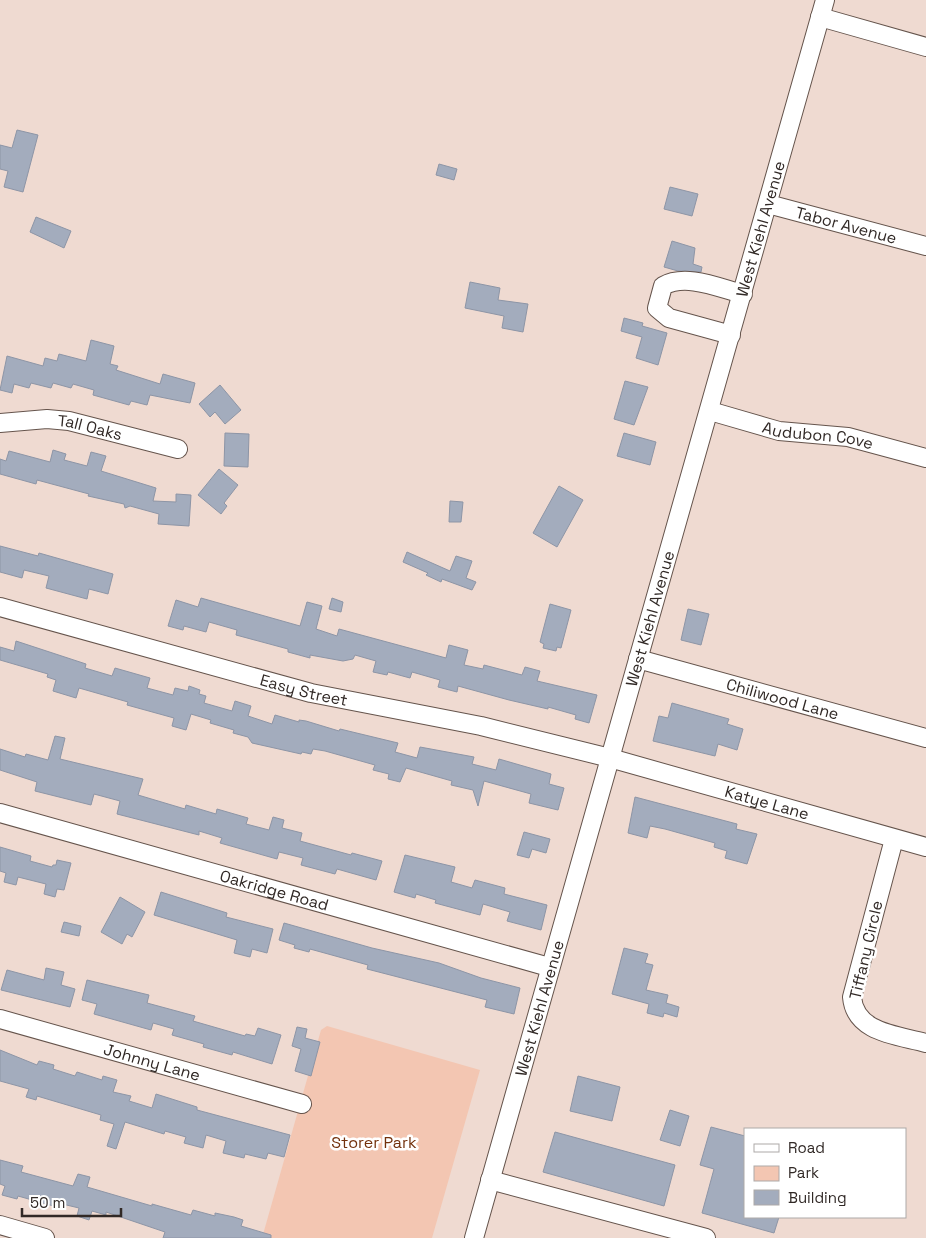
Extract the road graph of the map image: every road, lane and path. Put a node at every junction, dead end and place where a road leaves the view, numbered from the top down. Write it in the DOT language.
graph roads {
  1 [pos="825,0"];
  2 [pos="820,18"];
  3 [pos="926,47"];
  4 [pos="768,204"];
  5 [pos="926,246"];
  6 [pos="743,294"];
  7 [pos="731,335"];
  8 [pos="710,411"];
  9 [pos="0,423"];
  10 [pos="178,449"];
  11 [pos="926,458"];
  12 [pos="0,607"];
  13 [pos="638,659"];
  14 [pos="926,738"];
  15 [pos="610,758"];
  16 [pos="0,813"];
  17 [pos="894,839"];
  18 [pos="926,847"];
  19 [pos="549,967"];
  20 [pos="0,1019"];
  21 [pos="926,1043"];
  22 [pos="302,1104"];
  23 [pos="490,1180"];
  24 [pos="0,1225"];
  25 [pos="45,1238"];
  26 [pos="474,1238"];
  27 [pos="706,1238"];
  1 -- 2 [label="street, West Kiehl Avenue"];
  2 -- 3 [label="street"];
  2 -- 4 [label="street, West Kiehl Avenue"];
  4 -- 5 [label="street, Tabor Avenue"];
  4 -- 6 [label="street, West Kiehl Avenue"];
  6 -- 7 [label="street, West Kiehl Avenue"];
  6 -- 7 [label="street"];
  7 -- 8 [label="street, West Kiehl Avenue"];
  8 -- 11 [label="street, Audubon Cove"];
  8 -- 13 [label="street, West Kiehl Avenue"];
  9 -- 10 [label="street, Tall Oaks"];
  12 -- 15 [label="street, Easy Street"];
  13 -- 14 [label="street, Chiliwood Lane"];
  13 -- 15 [label="street, West Kiehl Avenue"];
  15 -- 17 [label="street, Katye Lane"];
  15 -- 19 [label="street, West Kiehl Avenue"];
  16 -- 19 [label="street, Oakridge Road"];
  17 -- 18 [label="street, Katye Lane"];
  17 -- 21 [label="street, Tiffany Circle"];
  19 -- 23 [label="street, West Kiehl Avenue"];
  20 -- 22 [label="street, Johnny Lane"];
  23 -- 26 [label="street, West Kiehl Avenue"];
  23 -- 27 [label="street"];
  24 -- 25 [label="street"];
}
